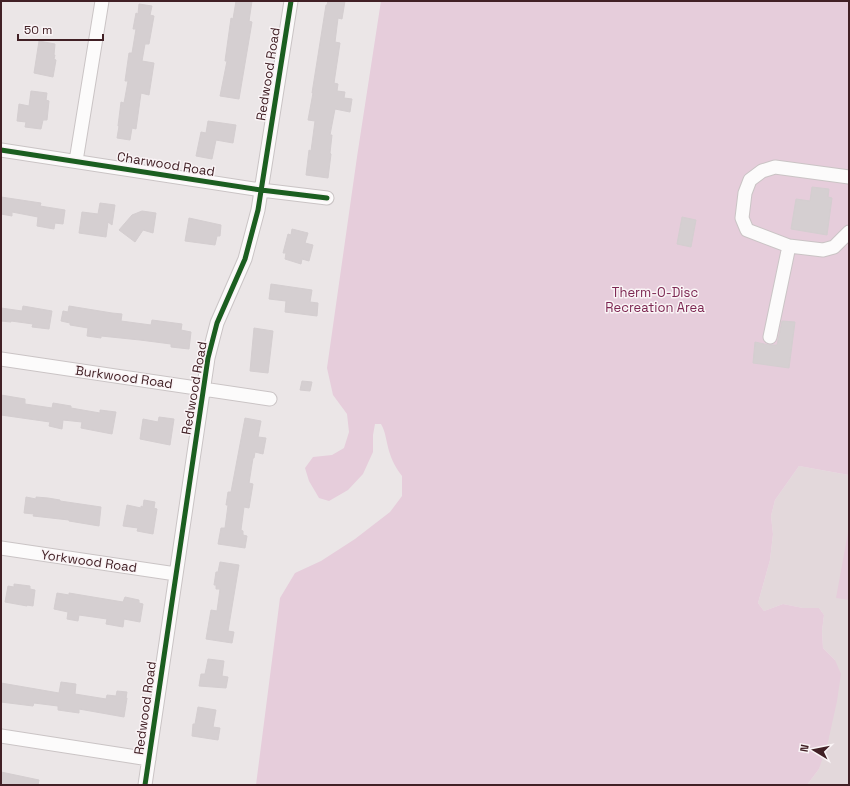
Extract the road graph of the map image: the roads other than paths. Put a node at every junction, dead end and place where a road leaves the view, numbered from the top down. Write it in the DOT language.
graph roads {
  1 [pos="102,1"];
  2 [pos="291,1"];
  3 [pos="1,150"];
  4 [pos="76,161"];
  5 [pos="849,177"];
  6 [pos="261,190"];
  7 [pos="327,198"];
  8 [pos="849,232"];
  9 [pos="789,246"];
  10 [pos="770,337"];
  11 [pos="1,360"];
  12 [pos="203,389"];
  13 [pos="270,399"];
  14 [pos="1,548"];
  15 [pos="176,574"];
  16 [pos="1,736"];
  17 [pos="149,759"];
  18 [pos="145,785"];
  1 -- 4 [label="street"];
  2 -- 6 [label="street, Redwood Road"];
  3 -- 4 [label="street, Charwood Road"];
  4 -- 6 [label="street, Charwood Road"];
  5 -- 9 [label="street"];
  6 -- 7 [label="street, Charwood Road"];
  6 -- 12 [label="street, Redwood Road"];
  8 -- 9 [label="street"];
  9 -- 10 [label="street"];
  11 -- 12 [label="street, Burkwood Road"];
  12 -- 13 [label="street, Burkwood Road"];
  12 -- 15 [label="street, Redwood Road"];
  14 -- 15 [label="street, Yorkwood Road"];
  15 -- 17 [label="street, Redwood Road"];
  16 -- 17 [label="street"];
  17 -- 18 [label="street, Redwood Road"];
}
